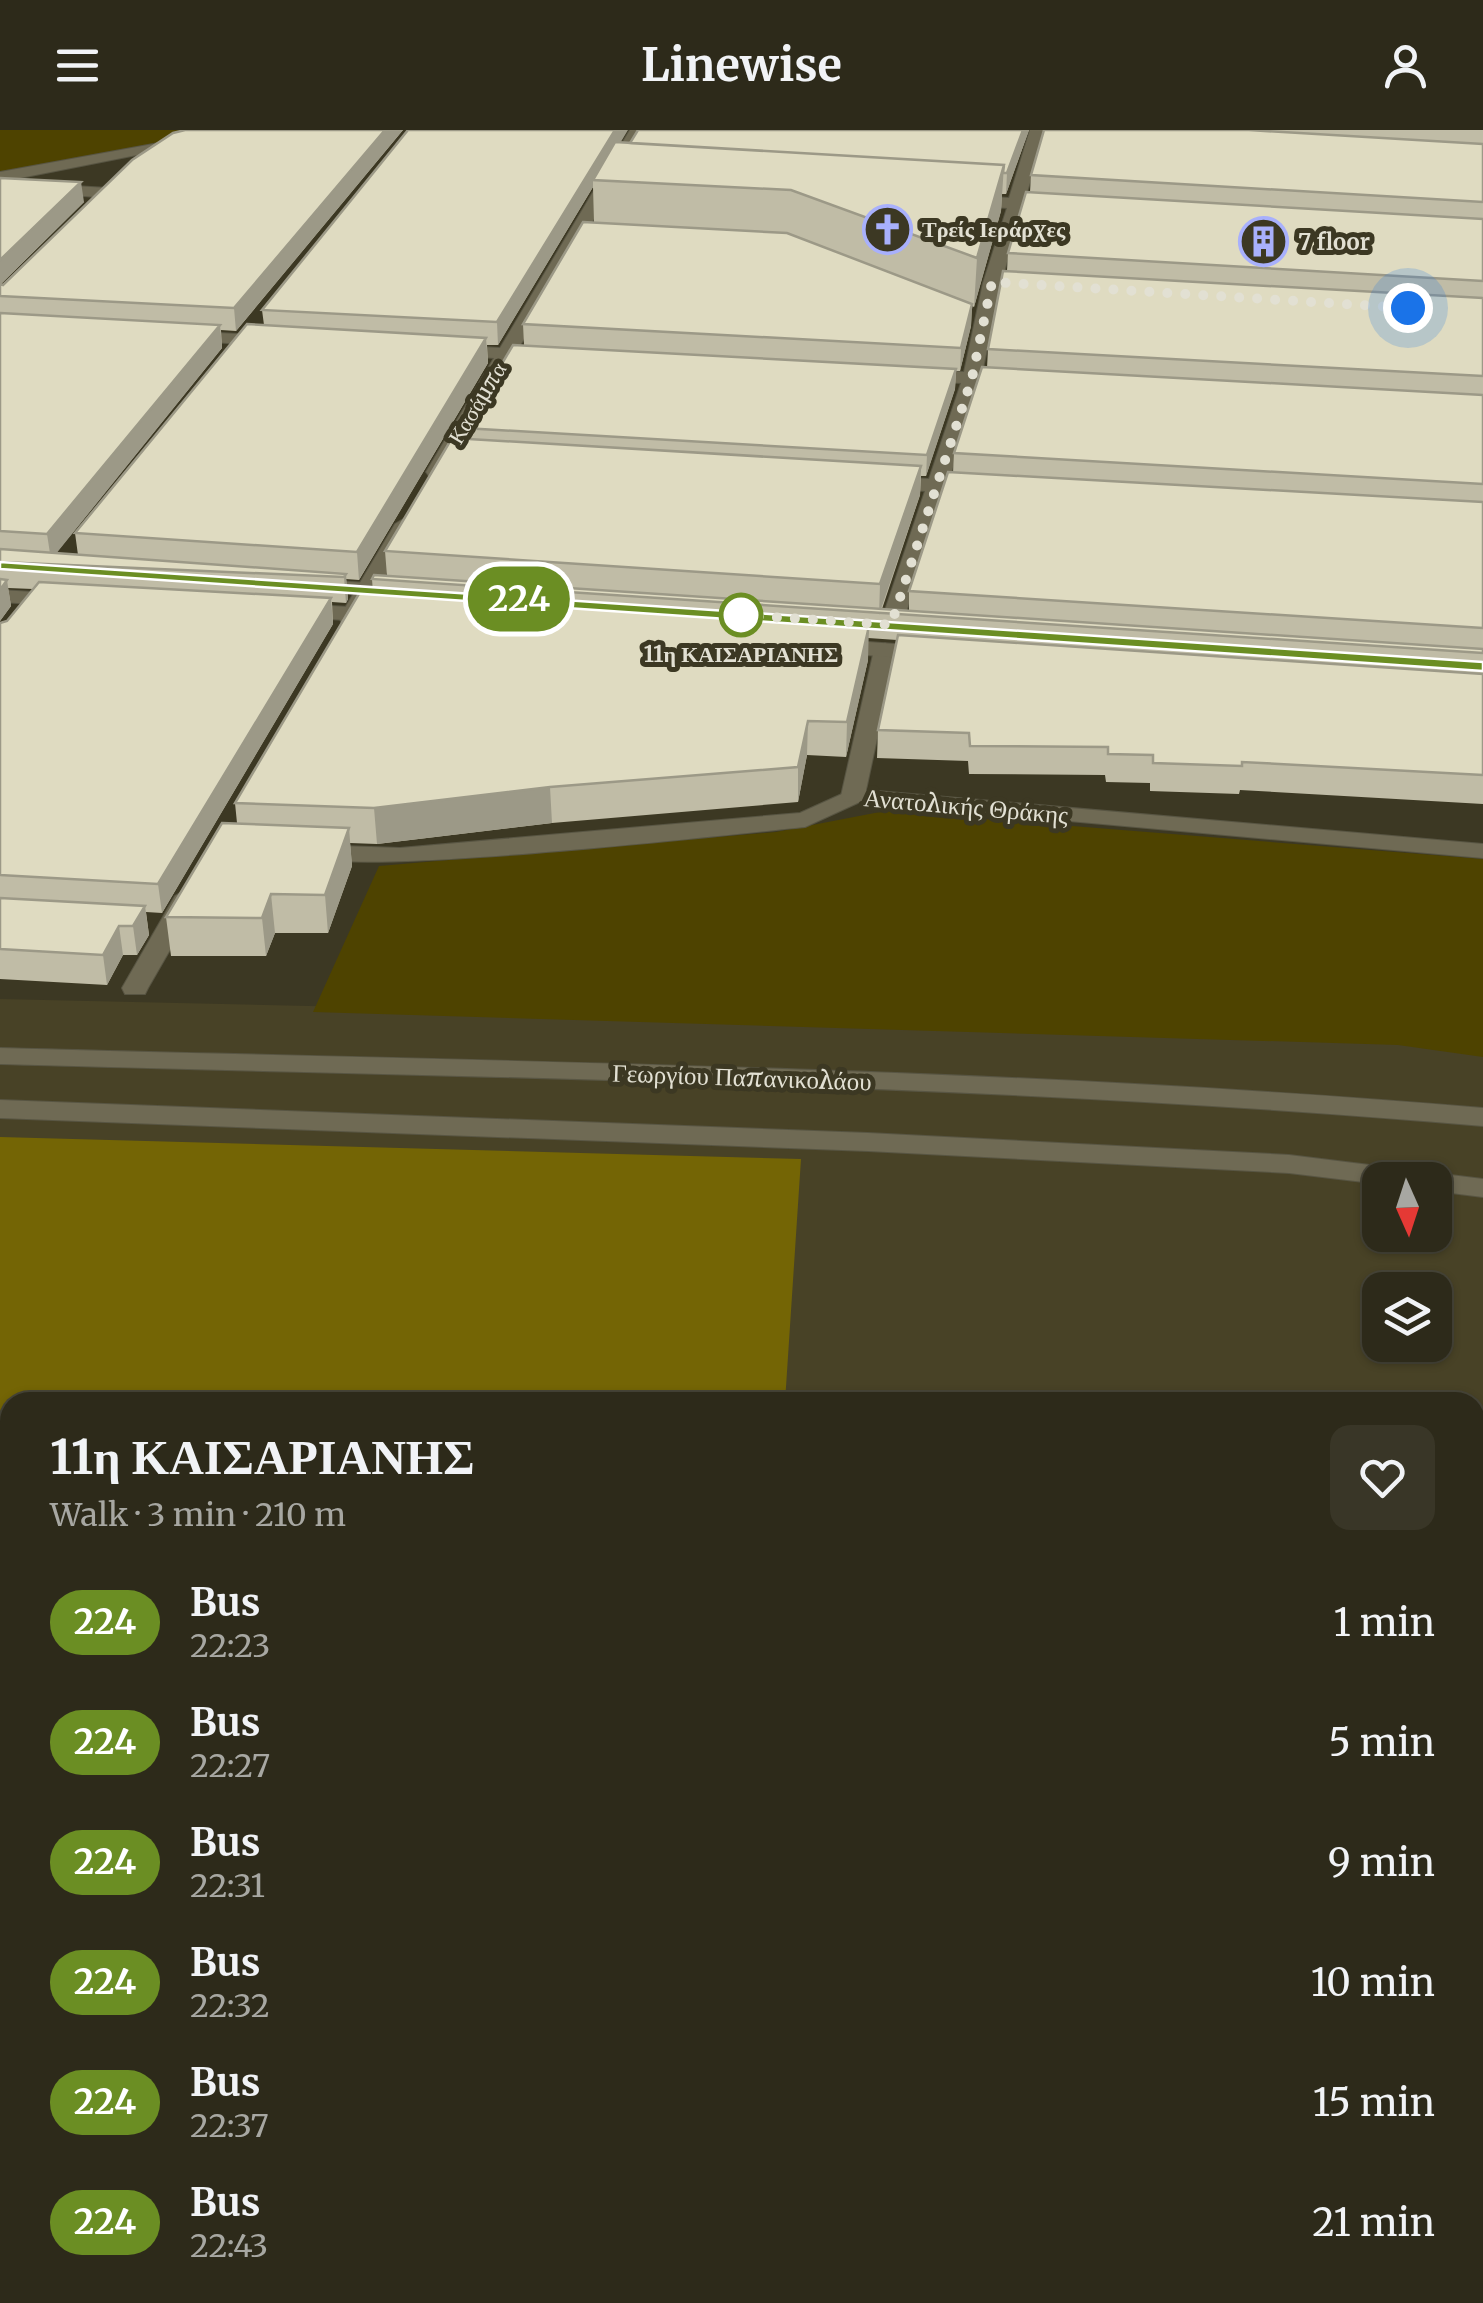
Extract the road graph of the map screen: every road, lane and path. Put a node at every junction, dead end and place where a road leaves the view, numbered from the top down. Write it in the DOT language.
graph roads {
  1 [pos="173,130"];
  2 [pos="255,130"];
  3 [pos="638,130"];
  4 [pos="1038,130"];
  5 [pos="153,148"];
  6 [pos="0,177"];
  7 [pos="119,181"];
  8 [pos="0,186"];
  9 [pos="938,199"];
  10 [pos="1016,204"];
  11 [pos="94,206"];
  12 [pos="1074,207"];
  13 [pos="170,336"];
  14 [pos="301,342"];
  15 [pos="431,350"];
  16 [pos="506,354"];
  17 [pos="564,356"];
  18 [pos="894,374"];
  19 [pos="972,378"];
  20 [pos="1031,382"];
  21 [pos="856,480"];
  22 [pos="934,485"];
  23 [pos="993,488"];
  24 [pos="290,584"];
  25 [pos="367,589"];
  26 [pos="432,593"];
  27 [pos="0,596"];
  28 [pos="34,598"];
  29 [pos="94,601"];
  30 [pos="273,610"];
  31 [pos="353,614"];
  32 [pos="418,618"];
  33 [pos="890,625"];
  34 [pos="12,626"];
  35 [pos="806,645"];
  36 [pos="333,648"];
  37 [pos="886,650"];
  38 [pos="966,656"];
  39 [pos="853,796"];
  40 [pos="1483,851"];
  41 [pos="289,852"];
  42 [pos="198,880"];
  43 [pos="133,923"];
  44 [pos="171,925"];
  45 [pos="134,988"];
  46 [pos="0,1056"];
  47 [pos="0,1109"];
  48 [pos="1483,1117"];
  49 [pos="1362,1173"];
  50 [pos="1452,1184"];
  51 [pos="1483,1188"];
  1 -- 5 [label="street"];
  2 -- 5 [label="street"];
  3 -- 16 [label="street, Κασάμπα"];
  4 -- 10 [label="street"];
  5 -- 6 [label="street"];
  5 -- 7 [label="street"];
  7 -- 8 [label="street"];
  7 -- 11 [label="street"];
  9 -- 10 [label="street"];
  10 -- 12 [label="street"];
  10 -- 19 [label="street"];
  13 -- 14 [label="street"];
  15 -- 16 [label="street"];
  16 -- 17 [label="street"];
  16 -- 25 [label="street, Κασάμπα"];
  18 -- 19 [label="street"];
  19 -- 20 [label="street"];
  19 -- 22 [label="street"];
  21 -- 22 [label="street"];
  22 -- 23 [label="street"];
  22 -- 33 [label="street"];
  24 -- 25 [label="street"];
  25 -- 26 [label="street"];
  25 -- 31 [label="street, Κασάμπα"];
  27 -- 28 [label="street"];
  28 -- 29 [label="street"];
  28 -- 34 [label="street"];
  30 -- 31 [label="street"];
  31 -- 32 [label="street"];
  31 -- 36 [label="street, Κασάμπα"];
  35 -- 37 [label="street"];
  37 -- 38 [label="street"];
  37 -- 39 [label="street"];
  39 -- 40 [label="street, Ανατολικής Θράκης"];
  39 -- 41 [label="street, Ανατολικής Θράκης"];
  42 -- 44 [label="street"];
  43 -- 44 [label="street"];
  44 -- 45 [label="street"];
  46 -- 48 [label="street, Γεωργίου Παπανικολάου"];
  47 -- 49 [label="street"];
  50 -- 51 [label="street"];
}
